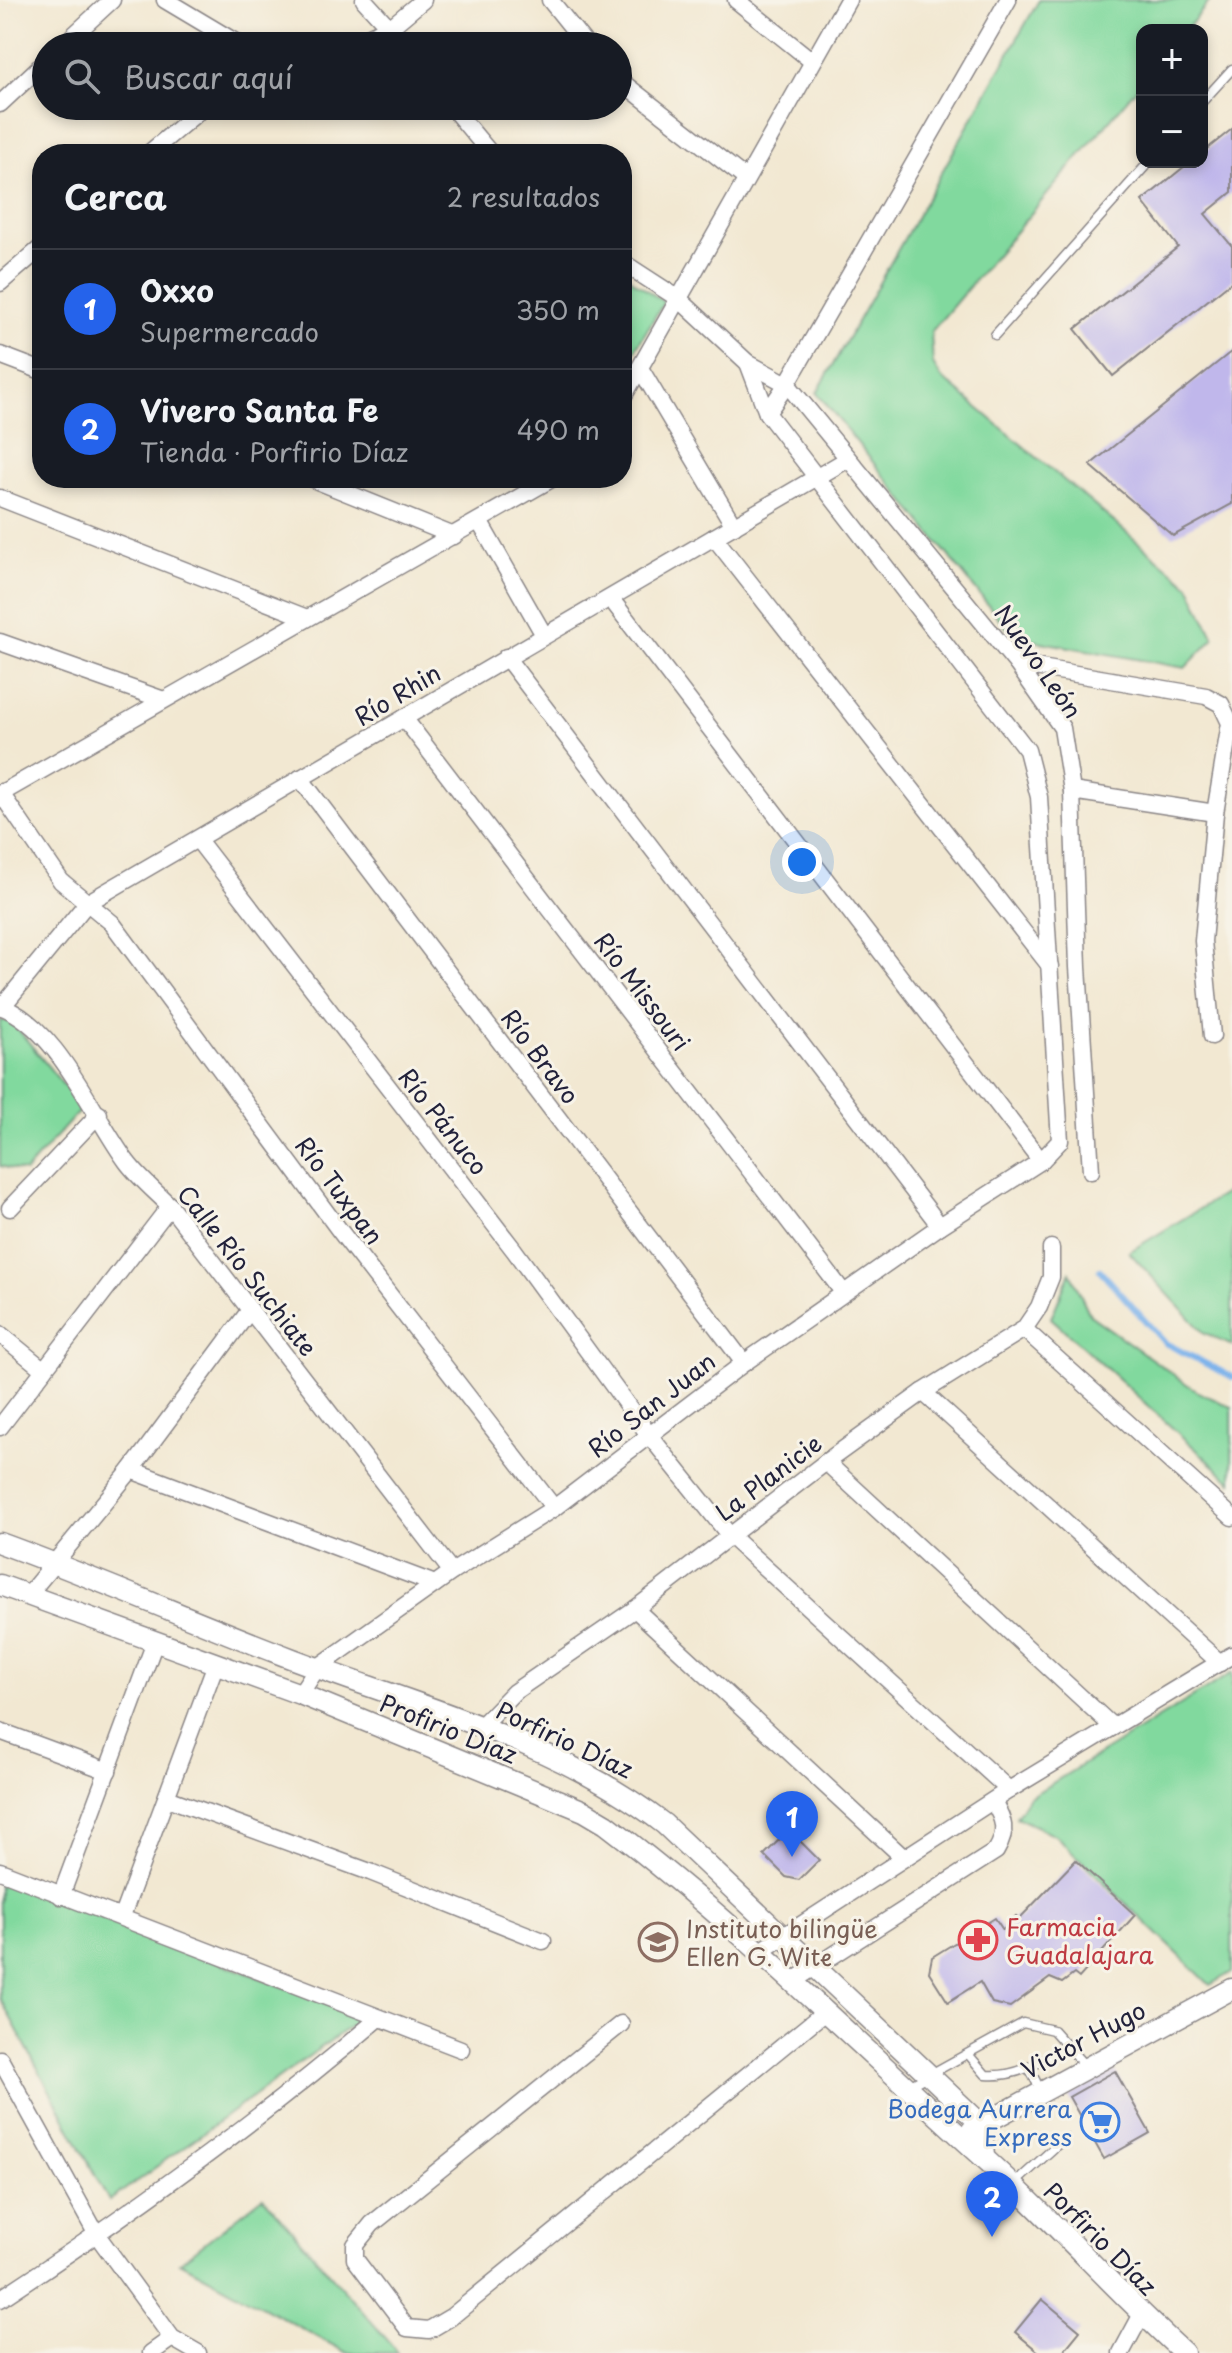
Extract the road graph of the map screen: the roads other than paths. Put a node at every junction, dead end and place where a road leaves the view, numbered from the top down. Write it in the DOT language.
graph roads {
  1 [pos="112,0"];
  2 [pos="165,0"];
  3 [pos="364,0"];
  4 [pos="423,0"];
  5 [pos="550,0"];
  6 [pos="736,0"];
  7 [pos="848,0"];
  8 [pos="1008,0"];
  9 [pos="392,26"];
  10 [pos="77,32"];
  11 [pos="219,32"];
  12 [pos="379,32"];
  13 [pos="396,32"];
  14 [pos="576,32"];
  15 [pos="812,61"];
  16 [pos="1232,69"];
  17 [pos="32,74"];
  18 [pos="632,90"];
  19 [pos="1207,96"];
  20 [pos="0,104"];
  21 [pos="188,120"];
  22 [pos="463,120"];
  23 [pos="160,144"];
  24 [pos="483,144"];
  25 [pos="1144,168"];
  26 [pos="745,178"];
  27 [pos="32,256"];
  28 [pos="632,268"];
  29 [pos="0,283"];
  30 [pos="679,299"];
  31 [pos="995,335"];
  32 [pos="0,355"];
  33 [pos="748,363"];
  34 [pos="32,367"];
  35 [pos="640,368"];
  36 [pos="632,382"];
  37 [pos="787,384"];
  38 [pos="767,413"];
  39 [pos="848,459"];
  40 [pos="816,479"];
  41 [pos="335,488"];
  42 [pos="536,488"];
  43 [pos="0,498"];
  44 [pos="479,521"];
  45 [pos="734,526"];
  46 [pos="454,536"];
  47 [pos="714,537"];
  48 [pos="611,599"];
  49 [pos="307,618"];
  50 [pos="544,635"];
  51 [pos="0,642"];
  52 [pos="506,657"];
  53 [pos="1017,664"];
  54 [pos="161,699"];
  55 [pos="404,718"];
  56 [pos="300,778"];
  57 [pos="1072,791"];
  58 [pos="1,793"];
  59 [pos="1215,813"];
  60 [pos="198,840"];
  61 [pos="87,903"];
  62 [pos="1050,966"];
  63 [pos="1,1007"];
  64 [pos="1212,1036"];
  65 [pos="99,1114"];
  66 [pos="1090,1134"];
  67 [pos="1060,1141"];
  68 [pos="1041,1161"];
  69 [pos="1091,1171"];
  70 [pos="170,1206"];
  71 [pos="10,1208"];
  72 [pos="940,1226"];
  73 [pos="1051,1248"];
  74 [pos="843,1292"];
  75 [pos="250,1310"];
  76 [pos="1024,1329"];
  77 [pos="0,1334"];
  78 [pos="744,1363"];
  79 [pos="44,1370"];
  80 [pos="923,1392"];
  81 [pos="0,1427"];
  82 [pos="649,1435"];
  83 [pos="826,1462"];
  84 [pos="131,1470"];
  85 [pos="554,1508"];
  86 [pos="1232,1517"];
  87 [pos="730,1536"];
  88 [pos="0,1543"];
  89 [pos="54,1562"];
  90 [pos="452,1572"];
  91 [pos="435,1584"];
  92 [pos="0,1585"];
  93 [pos="28,1595"];
  94 [pos="635,1609"];
  95 [pos="155,1642"];
  96 [pos="1226,1659"];
  97 [pos="215,1666"];
  98 [pos="317,1668"];
  99 [pos="300,1694"];
  100 [pos="1113,1727"];
  101 [pos="479,1728"];
  102 [pos="0,1731"];
  103 [pos="108,1771"];
  104 [pos="1009,1790"];
  105 [pos="167,1798"];
  106 [pos="993,1801"];
  107 [pos="904,1858"];
  108 [pos="0,1871"];
  109 [pos="61,1896"];
  110 [pos="122,1916"];
  111 [pos="783,1938"];
  112 [pos="543,1941"];
  113 [pos="761,1951"];
  114 [pos="817,1966"];
  115 [pos="793,1981"];
  116 [pos="1232,1989"];
  117 [pos="826,2011"];
  118 [pos="378,2019"];
  119 [pos="621,2024"];
  120 [pos="1067,2046"];
  121 [pos="461,2049"];
  122 [pos="968,2054"];
  123 [pos="0,2059"];
  124 [pos="1085,2067"];
  125 [pos="1029,2068"];
  126 [pos="929,2075"];
  127 [pos="905,2089"];
  128 [pos="1041,2091"];
  129 [pos="982,2125"];
  130 [pos="959,2137"];
  131 [pos="1065,2138"];
  132 [pos="984,2158"];
  133 [pos="1012,2186"];
  134 [pos="97,2235"];
  135 [pos="0,2299"];
  136 [pos="1142,2314"];
  137 [pos="172,2338"];
  138 [pos="151,2353"];
  139 [pos="198,2353"];
  140 [pos="1121,2353"];
  141 [pos="1184,2353"];
  1 -- 10 [label="street"];
  2 -- 11 [label="street"];
  3 -- 9 [label="street"];
  4 -- 9 [label="street"];
  5 -- 14 [label="street"];
  6 -- 15 [label="street"];
  7 -- 15 [label="street"];
  8 -- 37 [label="street"];
  9 -- 12 [label="street"];
  9 -- 13 [label="street"];
  15 -- 26 [label="street"];
  16 -- 19 [label="lane"];
  17 -- 20 [label="street"];
  18 -- 26 [label="street"];
  21 -- 23 [label="street"];
  22 -- 24 [label="street"];
  25 -- 31 [label="lane"];
  26 -- 30 [label="street"];
  27 -- 29 [label="street"];
  28 -- 30 [label="street, Nuevo León"];
  30 -- 33 [label="street, Nuevo León"];
  30 -- 35 [label="street"];
  32 -- 34 [label="street"];
  33 -- 37 [label="street, Nuevo León"];
  33 -- 38 [label="street, Nuevo León"];
  35 -- 36 [label="street"];
  35 -- 45 [label="street"];
  37 -- 38 [label="street"];
  37 -- 39 [label="street, Nuevo León"];
  38 -- 40 [label="street, Nuevo León"];
  39 -- 40 [label="street, Río Rhin"];
  39 -- 53 [label="street, Nuevo León"];
  40 -- 45 [label="street, Río Rhin"];
  40 -- 62 [label="street, Nuevo León"];
  41 -- 46 [label="street"];
  42 -- 44 [label="street"];
  43 -- 49 [label="street"];
  44 -- 46 [label="street"];
  44 -- 50 [label="street"];
  45 -- 47 [label="street, Río Rhin"];
  46 -- 49 [label="street"];
  47 -- 48 [label="street, Río Rhin"];
  47 -- 62 [label="street"];
  48 -- 50 [label="street, Río Rhin"];
  48 -- 68 [label="street"];
  49 -- 54 [label="street"];
  50 -- 52 [label="street, Río Rhin"];
  51 -- 54 [label="street"];
  52 -- 55 [label="street, Río Rhin"];
  52 -- 72 [label="street"];
  53 -- 57 [label="street, Nuevo León"];
  53 -- 59 [label="street"];
  54 -- 58 [label="street"];
  55 -- 56 [label="street, Río Rhin"];
  55 -- 74 [label="street, Río Missouri"];
  56 -- 60 [label="street, Río Rhin"];
  56 -- 78 [label="street, Río Bravo"];
  57 -- 59 [label="street"];
  57 -- 66 [label="street, Nuevo León"];
  58 -- 61 [label="street, Río Tuxpan"];
  59 -- 64 [label="street"];
  60 -- 61 [label="street, Río Rhin"];
  60 -- 82 [label="street, Río Pánuco"];
  61 -- 63 [label="street, Río Rhin"];
  61 -- 85 [label="street, Río Tuxpan"];
  62 -- 67 [label="street, Nuevo León"];
  63 -- 65 [label="street, Calle Río Suchiate"];
  65 -- 70 [label="street, Calle Río Suchiate"];
  65 -- 71 [label="street"];
  66 -- 67 [label="street"];
  66 -- 69 [label="street, Nuevo León"];
  67 -- 68 [label="street"];
  68 -- 72 [label="street, Río San Juan"];
  70 -- 75 [label="street, Calle Río Suchiate"];
  70 -- 79 [label="street"];
  72 -- 74 [label="street, Río San Juan"];
  73 -- 76 [label="street, La Planicie"];
  74 -- 78 [label="street, Río San Juan"];
  75 -- 84 [label="street"];
  75 -- 90 [label="street, Calle Río Suchiate"];
  76 -- 80 [label="street, La Planicie"];
  76 -- 86 [label="street"];
  77 -- 79 [label="street"];
  78 -- 82 [label="street, Río San Juan"];
  79 -- 81 [label="street"];
  80 -- 83 [label="street, La Planicie"];
  80 -- 96 [label="street"];
  82 -- 85 [label="street, Río San Juan"];
  82 -- 87 [label="street, Río Pánuco"];
  83 -- 87 [label="street, La Planicie"];
  83 -- 100 [label="street"];
  84 -- 89 [label="street"];
  84 -- 91 [label="street"];
  85 -- 90 [label="street, Río San Juan"];
  87 -- 94 [label="street, La Planicie"];
  87 -- 104 [label="street, Río Pánuco"];
  88 -- 89 [label="street, Porfirio Díaz"];
  89 -- 93 [label="street"];
  89 -- 98 [label="street, Porfirio Díaz"];
  90 -- 91 [label="street, Río San Juan"];
  91 -- 98 [label="street, Río San Juan"];
  92 -- 93 [label="street, Profirio Díaz"];
  93 -- 95 [label="street, Profirio Díaz"];
  94 -- 101 [label="street, La Planicie"];
  94 -- 107 [label="street"];
  95 -- 97 [label="street, Profirio Díaz"];
  95 -- 103 [label="street"];
  96 -- 100 [label="street"];
  97 -- 99 [label="street, Profirio Díaz"];
  97 -- 105 [label="street"];
  98 -- 99 [label="street, Río San Juan"];
  98 -- 101 [label="street, Porfirio Díaz"];
  99 -- 113 [label="street, Profirio Díaz"];
  100 -- 104 [label="street"];
  101 -- 111 [label="street, Porfirio Díaz"];
  102 -- 103 [label="street"];
  103 -- 109 [label="street"];
  104 -- 106 [label="street"];
  105 -- 110 [label="street"];
  105 -- 112 [label="street"];
  106 -- 107 [label="street"];
  106 -- 114 [label="street"];
  107 -- 111 [label="street"];
  108 -- 109 [label="street"];
  109 -- 110 [label="street"];
  110 -- 118 [label="street"];
  111 -- 113 [label="street"];
  111 -- 114 [label="street, Porfirio Díaz"];
  113 -- 115 [label="street, Profirio Díaz"];
  114 -- 115 [label="street"];
  114 -- 126 [label="street, Porfirio Díaz"];
  115 -- 117 [label="street, Profirio Díaz"];
  116 -- 124 [label="street, Victor Hugo"];
  117 -- 119 [label="street"];
  117 -- 127 [label="street, Porfirio Díaz"];
  118 -- 121 [label="street"];
  118 -- 134 [label="street"];
  120 -- 122 [label="lane"];
  120 -- 124 [label="lane"];
  120 -- 125 [label="lane"];
  122 -- 125 [label="lane"];
  122 -- 126 [label="lane"];
  123 -- 134 [label="street"];
  124 -- 128 [label="street, Victor Hugo"];
  125 -- 128 [label="lane"];
  126 -- 127 [label="lane"];
  126 -- 129 [label="street, Porfirio Díaz"];
  127 -- 130 [label="street, Porfirio Díaz"];
  128 -- 129 [label="street, Victor Hugo"];
  129 -- 130 [label="street, Victor Hugo"];
  129 -- 132 [label="street"];
  130 -- 132 [label="street, Porfirio Díaz"];
  131 -- 133 [label="lane"];
  132 -- 133 [label="street, Porfirio Díaz"];
  133 -- 136 [label="street, Porfirio Díaz"];
  134 -- 135 [label="street"];
  134 -- 137 [label="street"];
  136 -- 140 [label="street"];
  136 -- 141 [label="street, Porfirio Díaz"];
  137 -- 138 [label="street"];
  137 -- 139 [label="street"];
}
